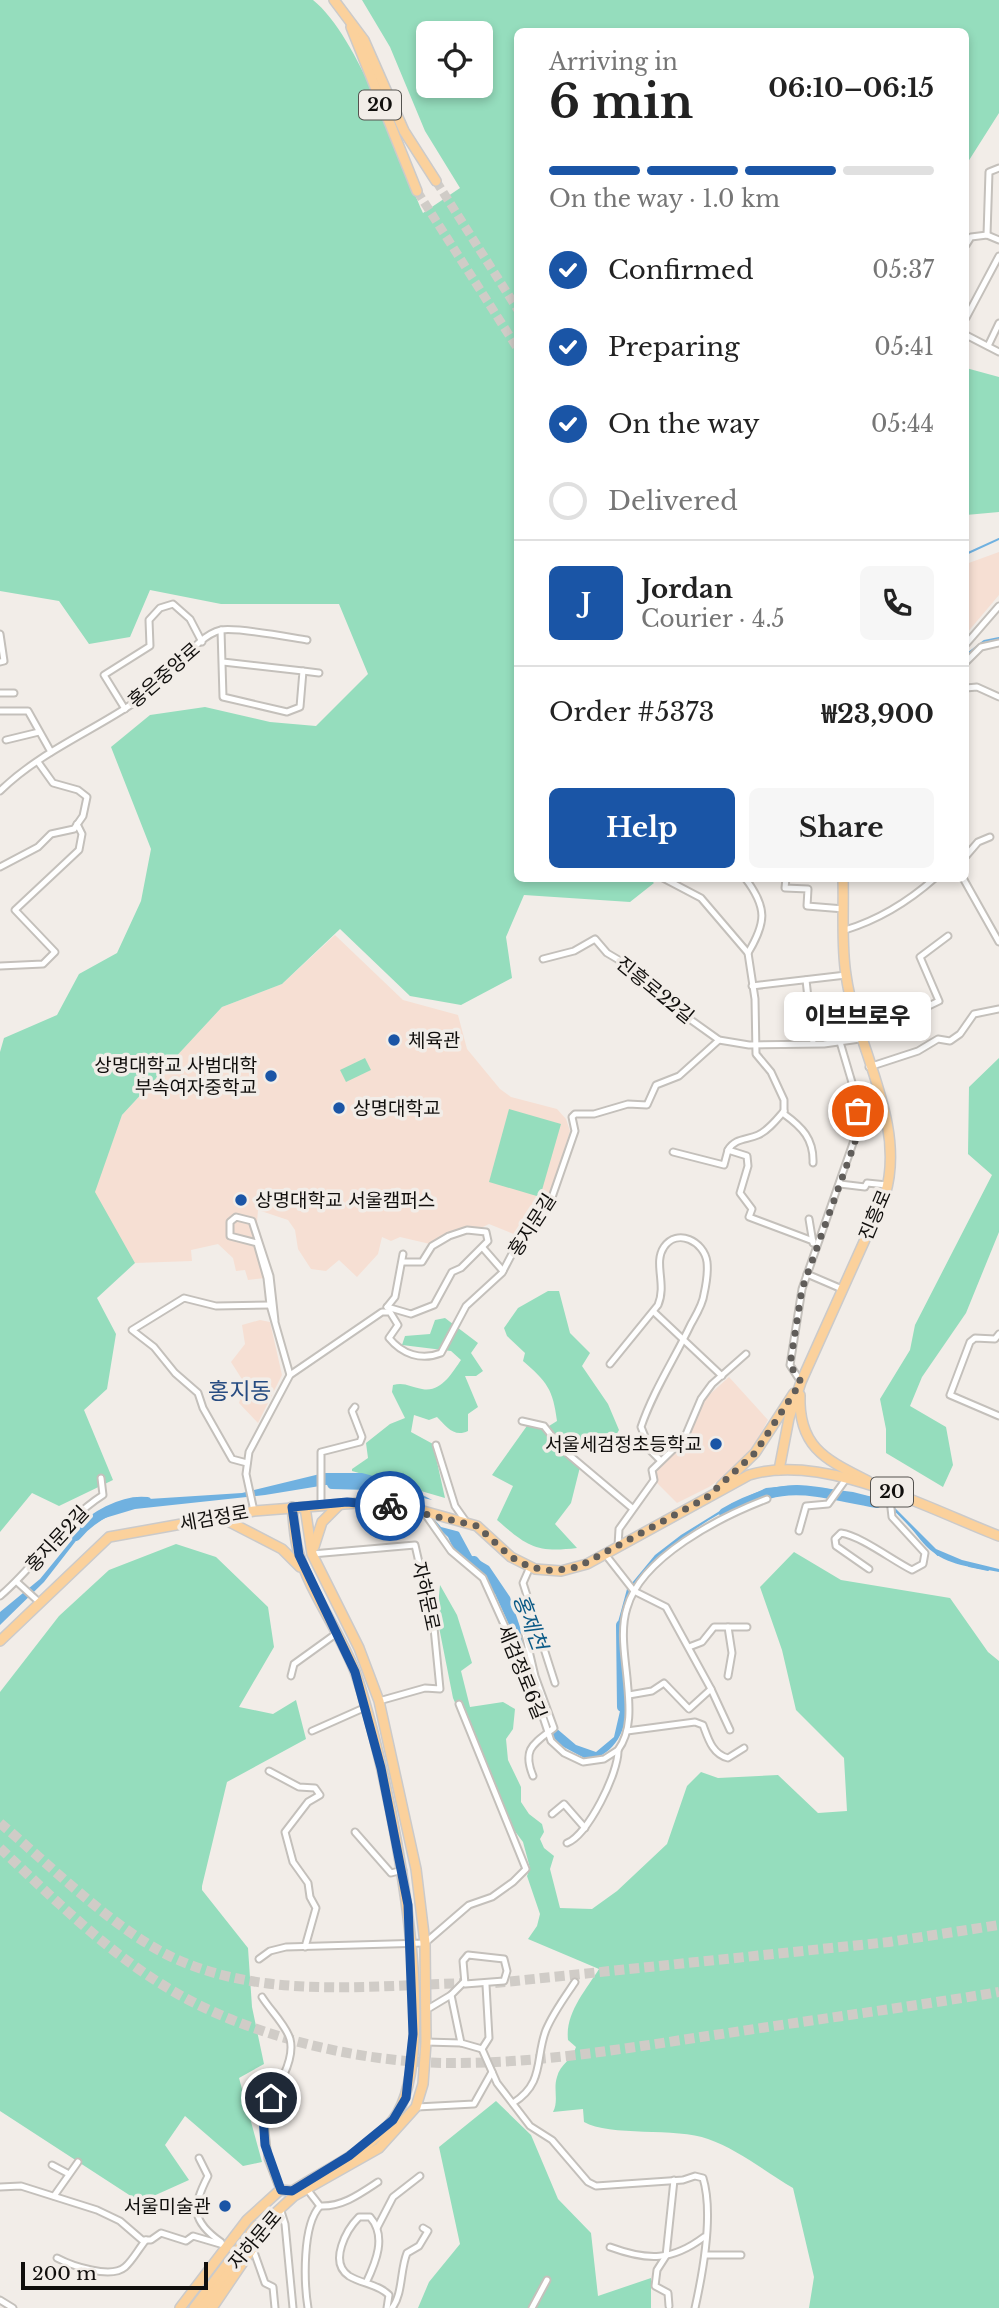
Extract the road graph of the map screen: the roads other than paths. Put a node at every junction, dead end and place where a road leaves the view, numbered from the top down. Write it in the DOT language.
graph roads {
  1 [pos="334,0"];
  2 [pos="346,16"];
  3 [pos="999,168"];
  4 [pos="436,181"];
  5 [pos="417,191"];
  6 [pos="987,235"];
  7 [pos="969,240"];
  8 [pos="999,240"];
  9 [pos="999,256"];
  10 [pos="996,270"];
  11 [pos="969,308"];
  12 [pos="999,324"];
  13 [pos="969,336"];
  14 [pos="988,346"];
  15 [pos="999,352"];
  16 [pos="998,609"];
  17 [pos="221,630"];
  18 [pos="0,634"];
  19 [pos="307,640"];
  20 [pos="969,640"];
  21 [pos="202,642"];
  22 [pos="999,643"];
  23 [pos="969,658"];
  24 [pos="0,662"];
  25 [pos="223,662"];
  26 [pos="303,671"];
  27 [pos="319,673"];
  28 [pos="969,688"];
  29 [pos="0,693"];
  30 [pos="14,693"];
  31 [pos="999,697"];
  32 [pos="125,709"];
  33 [pos="0,711"];
  34 [pos="39,732"];
  35 [pos="6,740"];
  36 [pos="51,752"];
  37 [pos="38,762"];
  38 [pos="0,791"];
  39 [pos="77,824"];
  40 [pos="990,838"];
  41 [pos="969,852"];
  42 [pos="0,867"];
  43 [pos="671,882"];
  44 [pos="748,882"];
  45 [pos="786,882"];
  46 [pos="843,882"];
  47 [pos="931,882"];
  48 [pos="965,882"];
  49 [pos="844,909"];
  50 [pos="845,930"];
  51 [pos="948,936"];
  52 [pos="999,942"];
  53 [pos="748,953"];
  54 [pos="543,959"];
  55 [pos="0,965"];
  56 [pos="846,975"];
  57 [pos="806,980"];
  58 [pos="752,986"];
  59 [pos="999,1009"];
  60 [pos="860,1039"];
  61 [pos="719,1040"];
  62 [pos="840,1042"];
  63 [pos="754,1044"];
  64 [pos="813,1044"];
  65 [pos="869,1067"];
  66 [pos="784,1111"];
  67 [pos="728,1150"];
  68 [pos="673,1152"];
  69 [pos="813,1163"];
  70 [pos="840,1184"];
  71 [pos="888,1185"];
  72 [pos="809,1219"];
  73 [pos="813,1241"];
  74 [pos="483,1248"];
  75 [pos="815,1249"];
  76 [pos="403,1254"];
  77 [pos="403,1262"];
  78 [pos="503,1271"];
  79 [pos="807,1274"];
  80 [pos="842,1289"];
  81 [pos="270,1305"];
  82 [pos="385,1309"];
  83 [pos="654,1312"];
  84 [pos="275,1321"];
  85 [pos="999,1334"];
  86 [pos="684,1340"];
  87 [pos="746,1354"];
  88 [pos="610,1364"];
  89 [pos="290,1375"];
  90 [pos="722,1376"];
  91 [pos="801,1382"];
  92 [pos="355,1407"];
  93 [pos="999,1416"];
  94 [pos="522,1421"];
  95 [pos="436,1444"];
  96 [pos="660,1460"];
  97 [pos="247,1463"];
  98 [pos="779,1470"];
  99 [pos="101,1478"];
  100 [pos="846,1479"];
  101 [pos="887,1490"];
  102 [pos="706,1498"];
  103 [pos="766,1499"];
  104 [pos="342,1503"];
  105 [pos="321,1505"];
  106 [pos="292,1507"];
  107 [pos="305,1507"];
  108 [pos="632,1508"];
  109 [pos="254,1511"];
  110 [pos="426,1512"];
  111 [pos="219,1517"];
  112 [pos="463,1522"];
  113 [pos="799,1531"];
  114 [pos="252,1534"];
  115 [pos="999,1536"];
  116 [pos="618,1546"];
  117 [pos="312,1554"];
  118 [pos="605,1554"];
  119 [pos="530,1567"];
  120 [pos="869,1569"];
  121 [pos="19,1583"];
  122 [pos="313,1583"];
  123 [pos="634,1591"];
  124 [pos="0,1596"];
  125 [pos="37,1600"];
  126 [pos="728,1627"];
  127 [pos="747,1627"];
  128 [pos="337,1633"];
  129 [pos="525,1634"];
  130 [pos="0,1641"];
  131 [pos="689,1647"];
  132 [pos="291,1676"];
  133 [pos="728,1676"];
  134 [pos="555,1683"];
  135 [pos="711,1689"];
  136 [pos="629,1695"];
  137 [pos="379,1701"];
  138 [pos="460,1704"];
  139 [pos="366,1707"];
  140 [pos="730,1730"];
  141 [pos="312,1731"];
  142 [pos="627,1731"];
  143 [pos="547,1733"];
  144 [pos="744,1748"];
  145 [pos="618,1751"];
  146 [pos="269,1771"];
  147 [pos="533,1776"];
  148 [pos="552,1814"];
  149 [pos="585,1828"];
  150 [pos="355,1832"];
  151 [pos="567,1843"];
  152 [pos="402,1870"];
  153 [pos="425,1943"];
  154 [pos="411,1944"];
  155 [pos="305,1947"];
  156 [pos="259,1959"];
  157 [pos="464,1982"];
  158 [pos="575,1982"];
  159 [pos="486,1985"];
  160 [pos="451,1995"];
  161 [pos="262,1997"];
  162 [pos="426,2010"];
  163 [pos="426,2042"];
  164 [pos="461,2043"];
  165 [pos="482,2049"];
  166 [pos="492,2072"];
  167 [pos="513,2103"];
  168 [pos="416,2106"];
  169 [pos="199,2158"];
  170 [pos="78,2162"];
  171 [pos="52,2165"];
  172 [pos="69,2174"];
  173 [pos="420,2176"];
  174 [pos="674,2180"];
  175 [pos="378,2182"];
  176 [pos="0,2187"];
  177 [pos="307,2189"];
  178 [pos="281,2190"];
  179 [pos="292,2191"];
  180 [pos="54,2196"];
  181 [pos="320,2206"];
  182 [pos="280,2208"];
  183 [pos="269,2219"];
  184 [pos="377,2228"];
  185 [pos="423,2228"];
  186 [pos="704,2236"];
  187 [pos="146,2240"];
  188 [pos="225,2245"];
  189 [pos="610,2247"];
  190 [pos="250,2252"];
  191 [pos="706,2255"];
  192 [pos="741,2255"];
  193 [pos="666,2256"];
  194 [pos="57,2258"];
  195 [pos="547,2280"];
  196 [pos="366,2283"];
  197 [pos="0,2300"];
  198 [pos="669,2305"];
  199 [pos="13,2308"];
  200 [pos="180,2308"];
  201 [pos="194,2308"];
  202 [pos="202,2308"];
  203 [pos="214,2308"];
  204 [pos="275,2308"];
  205 [pos="293,2308"];
  206 [pos="308,2308"];
  207 [pos="390,2308"];
  208 [pos="532,2308"];
  209 [pos="695,2308"];
  1 -- 2 [label="main road, 20"];
  2 -- 4 [label="main road, 20"];
  2 -- 5 [label="main road, 20"];
  3 -- 6 [label="street"];
  6 -- 7 [label="street"];
  6 -- 8 [label="street"];
  9 -- 10 [label="street"];
  10 -- 11 [label="street"];
  12 -- 14 [label="street"];
  13 -- 14 [label="street"];
  14 -- 15 [label="street"];
  16 -- 20 [label="street"];
  17 -- 19 [label="street, 홍은중앙로"];
  17 -- 21 [label="street, 홍은중앙로"];
  17 -- 25 [label="street"];
  18 -- 24 [label="street"];
  21 -- 32 [label="street, 홍은중앙로"];
  21 -- 32 [label="street"];
  22 -- 23 [label="street"];
  25 -- 26 [label="street"];
  25 -- 26 [label="street"];
  26 -- 27 [label="street"];
  28 -- 31 [label="street"];
  29 -- 30 [label="street"];
  32 -- 36 [label="street, 홍은중앙로"];
  33 -- 34 [label="street"];
  34 -- 35 [label="street"];
  34 -- 36 [label="street"];
  36 -- 37 [label="street, 홍은중앙로"];
  37 -- 38 [label="street, 홍은중앙로"];
  37 -- 39 [label="street"];
  39 -- 42 [label="street"];
  39 -- 55 [label="street"];
  40 -- 41 [label="street"];
  43 -- 53 [label="street"];
  44 -- 53 [label="street"];
  45 -- 49 [label="street"];
  46 -- 49 [label="main road, 진흥로"];
  47 -- 50 [label="street"];
  48 -- 52 [label="street"];
  49 -- 50 [label="main road, 진흥로"];
  50 -- 56 [label="main road, 진흥로"];
  51 -- 60 [label="street, 진흥로22길"];
  53 -- 58 [label="street"];
  54 -- 61 [label="street, 진흥로22길"];
  56 -- 57 [label="street"];
  56 -- 60 [label="main road, 진흥로"];
  57 -- 58 [label="street"];
  57 -- 64 [label="street"];
  58 -- 63 [label="street"];
  59 -- 65 [label="street"];
  60 -- 62 [label="street, 진흥로22길"];
  60 -- 65 [label="main road, 진흥로"];
  61 -- 63 [label="street, 진흥로22길"];
  61 -- 78 [label="street, 홍지문길 / 홍지문길"];
  62 -- 64 [label="street, 진흥로22길"];
  62 -- 70 [label="street"];
  63 -- 64 [label="street, 진흥로22길"];
  63 -- 66 [label="street"];
  65 -- 71 [label="main road, 진흥로"];
  66 -- 67 [label="street"];
  66 -- 69 [label="street"];
  67 -- 68 [label="street"];
  67 -- 73 [label="street"];
  70 -- 71 [label="street"];
  70 -- 75 [label="street"];
  71 -- 80 [label="main road, 진흥로"];
  72 -- 73 [label="street"];
  73 -- 75 [label="street"];
  74 -- 77 [label="street, 홍지문길"];
  74 -- 78 [label="street"];
  74 -- 82 [label="street, 홍지문길"];
  75 -- 79 [label="street"];
  76 -- 77 [label="street"];
  77 -- 82 [label="street"];
  78 -- 82 [label="street, 홍지문길 / 홍지문길"];
  79 -- 80 [label="street"];
  79 -- 91 [label="street"];
  80 -- 91 [label="main road, 진흥로"];
  81 -- 84 [label="street"];
  81 -- 84 [label="street"];
  81 -- 97 [label="street"];
  82 -- 89 [label="street"];
  83 -- 86 [label="street"];
  83 -- 86 [label="street"];
  83 -- 88 [label="street"];
  84 -- 89 [label="street"];
  85 -- 93 [label="street"];
  86 -- 90 [label="street"];
  86 -- 96 [label="street"];
  87 -- 90 [label="street"];
  89 -- 97 [label="street"];
  90 -- 96 [label="street"];
  91 -- 98 [label="main road, 진흥로"];
  91 -- 101 [label="main road"];
  91 -- 102 [label="main road"];
  92 -- 105 [label="street"];
  94 -- 108 [label="street"];
  95 -- 112 [label="street, 세검정로"];
  96 -- 108 [label="street"];
  97 -- 109 [label="street"];
  98 -- 100 [label="main road, 20"];
  98 -- 102 [label="main road, 세검정로"];
  99 -- 121 [label="street, 홍지문2길"];
  100 -- 101 [label="main road, 20"];
  100 -- 113 [label="street"];
  101 -- 115 [label="main road, 20"];
  101 -- 120 [label="street"];
  102 -- 116 [label="main road, 세검정로"];
  103 -- 123 [label="street"];
  104 -- 105 [label="main road, 세검정로"];
  104 -- 110 [label="main road, 세검정로"];
  104 -- 117 [label="main road"];
  105 -- 107 [label="main road, 세검정로"];
  106 -- 107 [label="main road, 세검정로"];
  106 -- 109 [label="main road, 세검정로"];
  106 -- 122 [label="main road, 자하문로"];
  107 -- 117 [label="main road, 자하문로"];
  108 -- 116 [label="street"];
  109 -- 111 [label="main road, 세검정로"];
  109 -- 114 [label="main road"];
  110 -- 112 [label="main road, 세검정로"];
  110 -- 143 [label="street, 세검정로6길"];
  111 -- 114 [label="main road"];
  111 -- 125 [label="main road, 세검정로"];
  112 -- 119 [label="main road, 세검정로"];
  114 -- 122 [label="main road"];
  116 -- 118 [label="main road, 세검정로"];
  117 -- 137 [label="main road, 자하문로"];
  117 -- 137 [label="street, 자하문로"];
  118 -- 119 [label="main road, 세검정로"];
  118 -- 123 [label="street"];
  119 -- 134 [label="street"];
  121 -- 124 [label="street, 홍지문2길"];
  121 -- 125 [label="street"];
  122 -- 128 [label="main road, 자하문로"];
  123 -- 131 [label="street"];
  123 -- 136 [label="street"];
  125 -- 130 [label="main road, 세검정로"];
  126 -- 127 [label="street"];
  126 -- 131 [label="street"];
  126 -- 133 [label="street"];
  128 -- 132 [label="street"];
  128 -- 139 [label="main road, 자하문로"];
  129 -- 143 [label="street"];
  131 -- 135 [label="street"];
  135 -- 136 [label="street"];
  135 -- 140 [label="street"];
  136 -- 142 [label="street"];
  137 -- 153 [label="main road, 자하문로"];
  138 -- 153 [label="street"];
  139 -- 141 [label="street"];
  139 -- 152 [label="main road, 자하문로"];
  142 -- 144 [label="street"];
  142 -- 145 [label="street"];
  143 -- 145 [label="street, 세검정로6길"];
  143 -- 147 [label="street, 세검정로6길"];
  145 -- 149 [label="street"];
  146 -- 155 [label="street"];
  148 -- 149 [label="street"];
  149 -- 151 [label="street"];
  150 -- 152 [label="street"];
  152 -- 154 [label="main road, 자하문로"];
  153 -- 154 [label="street"];
  153 -- 162 [label="main road, 자하문로"];
  154 -- 155 [label="street"];
  154 -- 179 [label="main road, 자하문로"];
  155 -- 156 [label="street"];
  157 -- 159 [label="street"];
  157 -- 159 [label="street"];
  157 -- 160 [label="street"];
  158 -- 167 [label="street"];
  159 -- 165 [label="street"];
  160 -- 162 [label="street"];
  160 -- 164 [label="street"];
  161 -- 178 [label="street"];
  162 -- 163 [label="main road, 자하문로"];
  163 -- 164 [label="street"];
  163 -- 168 [label="main road, 자하문로"];
  164 -- 165 [label="street"];
  165 -- 166 [label="street"];
  166 -- 167 [label="street"];
  166 -- 168 [label="street"];
  167 -- 174 [label="street"];
  168 -- 177 [label="main road, 자하문로"];
  169 -- 188 [label="street"];
  170 -- 172 [label="street"];
  171 -- 172 [label="street"];
  172 -- 180 [label="street"];
  173 -- 184 [label="street"];
  174 -- 186 [label="street"];
  174 -- 193 [label="street"];
  175 -- 181 [label="street"];
  176 -- 180 [label="street"];
  177 -- 181 [label="street"];
  177 -- 182 [label="main road, 자하문로"];
  178 -- 179 [label="main road"];
  178 -- 188 [label="main road"];
  179 -- 201 [label="main road, 자하문로"];
  180 -- 187 [label="street"];
  181 -- 206 [label="street"];
  182 -- 183 [label="main road, 자하문로"];
  182 -- 205 [label="street"];
  183 -- 190 [label="main road"];
  183 -- 202 [label="main road, 자하문로"];
  184 -- 196 [label="street"];
  184 -- 196 [label="street"];
  185 -- 207 [label="street"];
  186 -- 191 [label="street"];
  186 -- 193 [label="street"];
  187 -- 188 [label="street"];
  187 -- 194 [label="street"];
  188 -- 200 [label="main road"];
  189 -- 193 [label="street"];
  190 -- 203 [label="main road"];
  190 -- 204 [label="street"];
  191 -- 192 [label="street"];
  191 -- 209 [label="street"];
  193 -- 198 [label="street"];
  195 -- 208 [label="street"];
  196 -- 207 [label="street"];
  197 -- 199 [label="street"];
}
